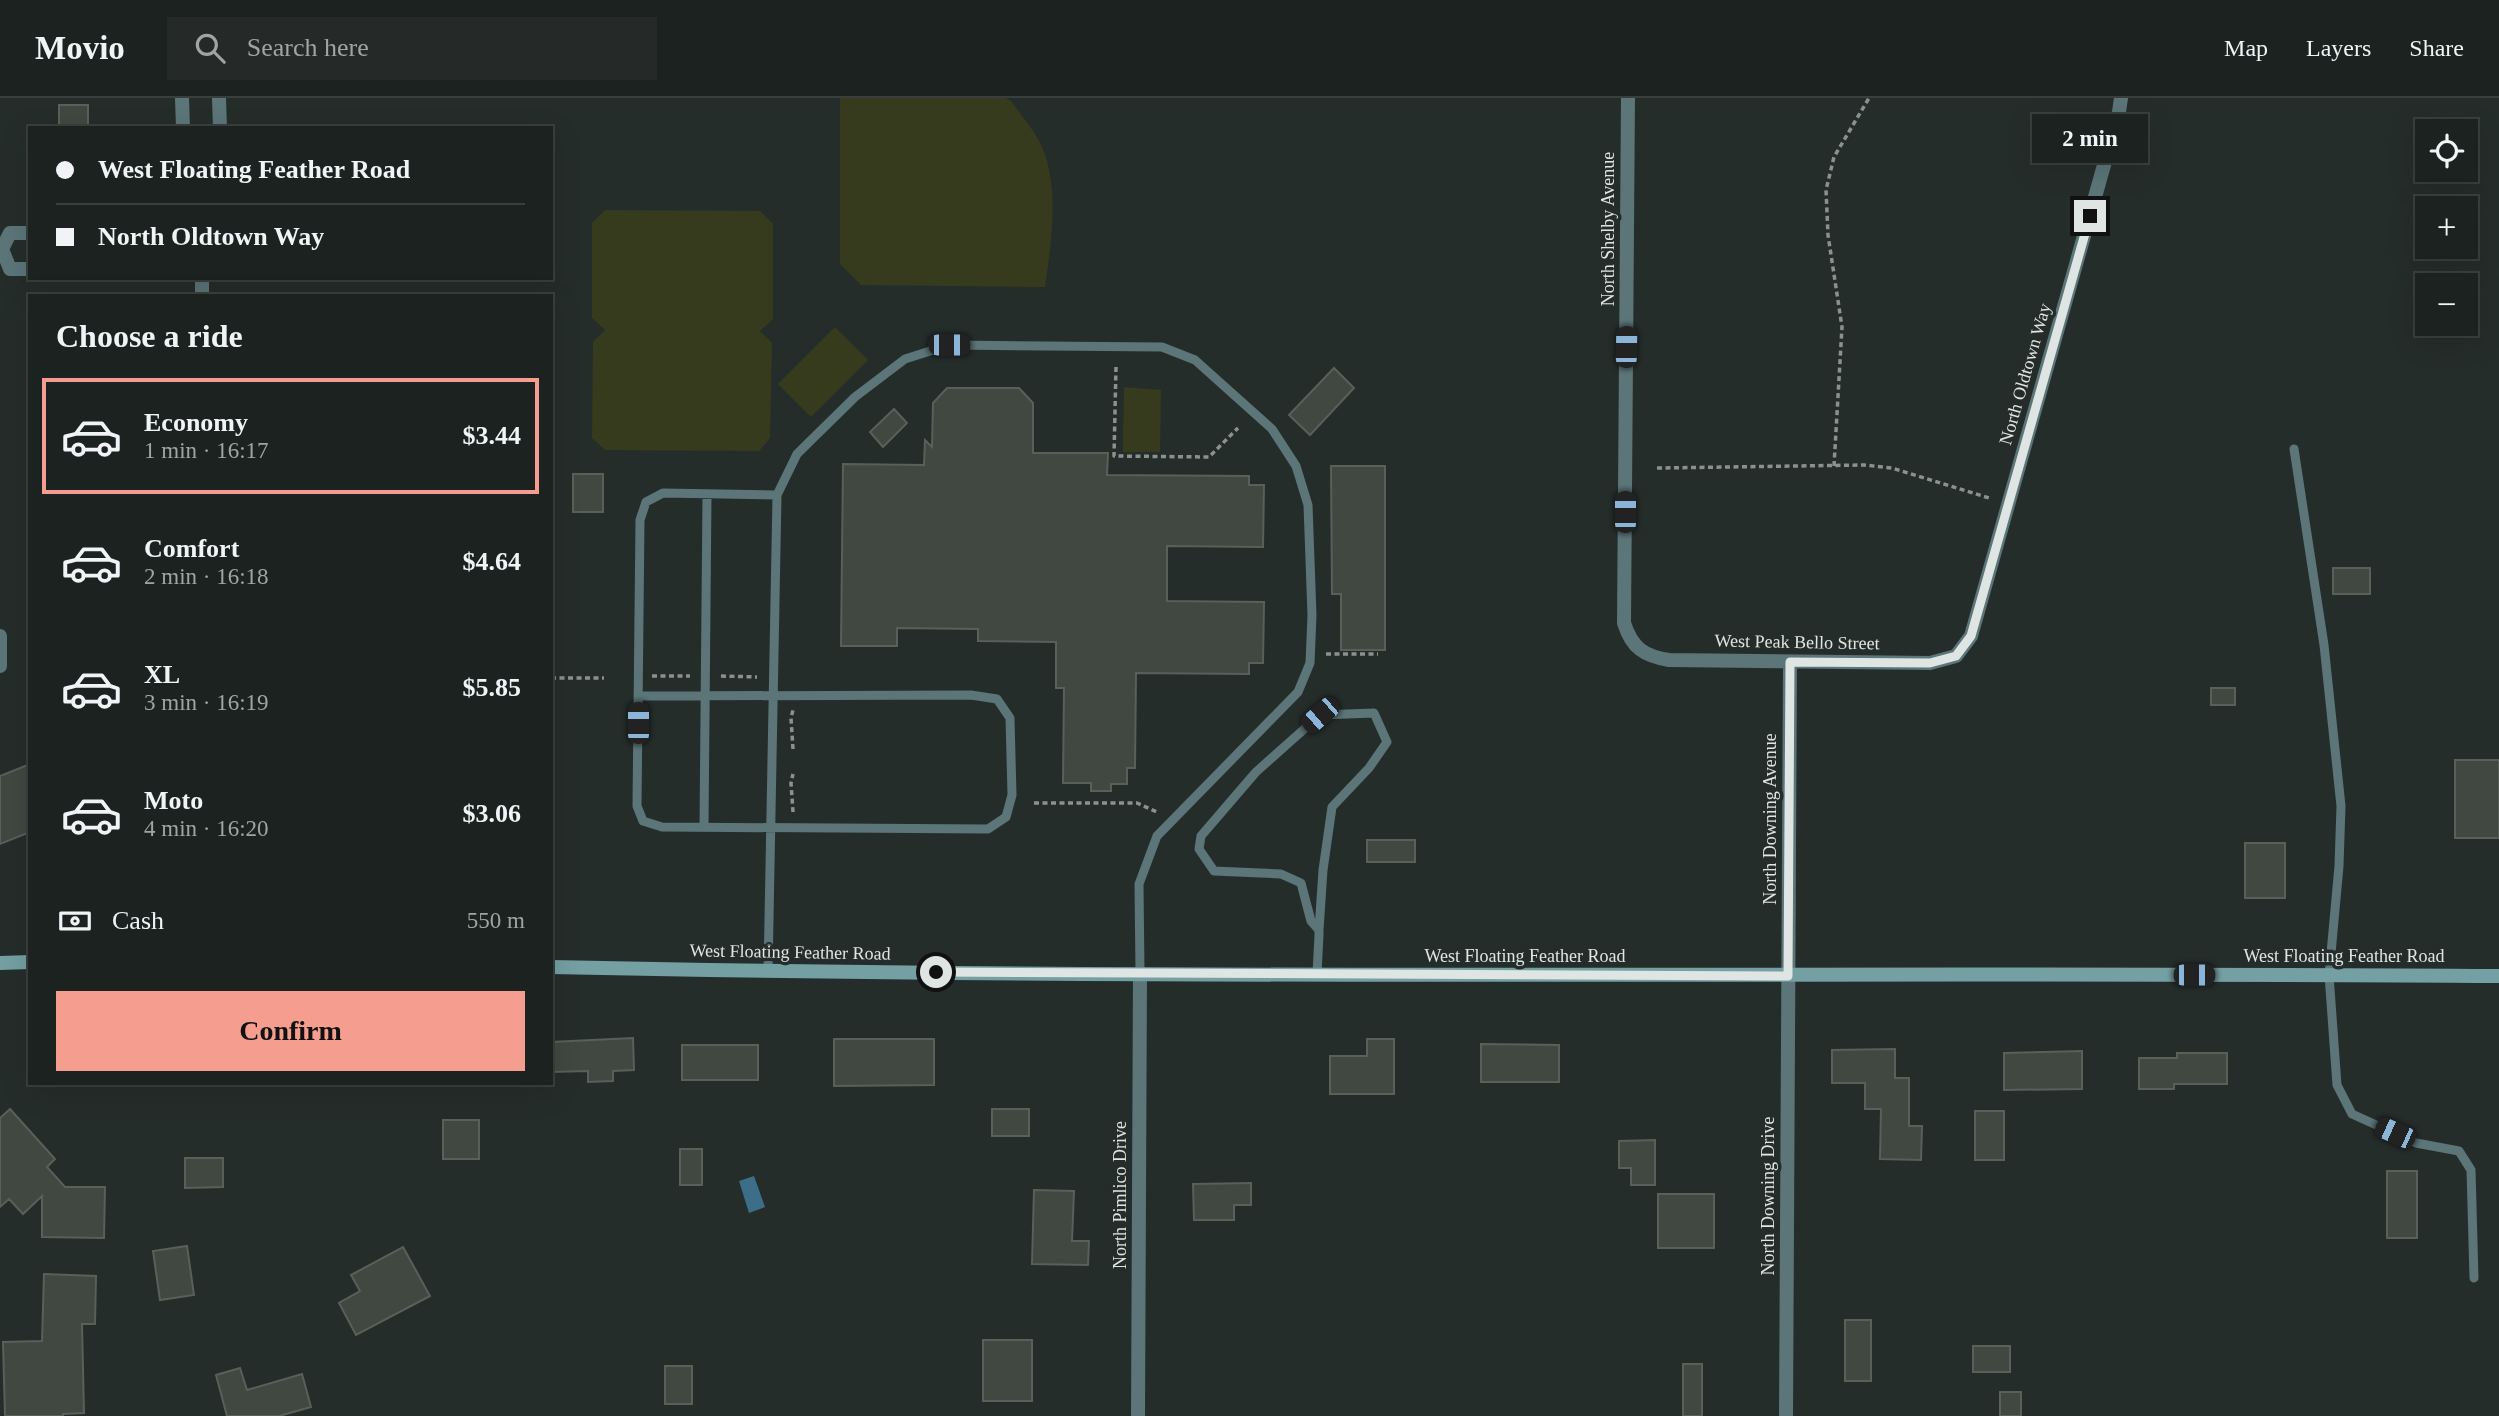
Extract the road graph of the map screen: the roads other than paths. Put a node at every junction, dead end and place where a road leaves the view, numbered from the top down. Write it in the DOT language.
graph roads {
  1 [pos="182,98"];
  2 [pos="219,98"];
  3 [pos="1628,98"];
  4 [pos="2121,98"];
  5 [pos="183,126"];
  6 [pos="220,126"];
  7 [pos="28,233"];
  8 [pos="1,249"];
  9 [pos="28,269"];
  10 [pos="2294,449"];
  11 [pos="708,494"];
  12 [pos="777,495"];
  13 [pos="0,636"];
  14 [pos="1640,649"];
  15 [pos="1956,656"];
  16 [pos="1790,662"];
  17 [pos="0,666"];
  18 [pos="638,696"];
  19 [pos="705,696"];
  20 [pos="774,697"];
  21 [pos="704,827"];
  22 [pos="771,827"];
  23 [pos="1319,930"];
  24 [pos="28,962"];
  25 [pos="0,963"];
  26 [pos="553,967"];
  27 [pos="768,972"];
  28 [pos="1140,973"];
  29 [pos="1317,974"];
  30 [pos="2329,975"];
  31 [pos="2499,975"];
  32 [pos="1788,976"];
  33 [pos="2474,1278"];
  34 [pos="1138,1416"];
  35 [pos="1786,1416"];
  1 -- 5 [label="street"];
  2 -- 6 [label="street"];
  3 -- 14 [label="street, North Shelby Avenue"];
  4 -- 15 [label="street, North Oldtown Way"];
  7 -- 8 [label="street"];
  8 -- 9 [label="street"];
  10 -- 30 [label="lane"];
  11 -- 12 [label="lane"];
  11 -- 18 [label="lane"];
  11 -- 19 [label="lane"];
  12 -- 20 [label="lane"];
  12 -- 28 [label="lane"];
  13 -- 17 [label="street"];
  14 -- 16 [label="street, West Peak Bello Street"];
  15 -- 16 [label="street, West Peak Bello Street"];
  16 -- 32 [label="street, North Downing Avenue"];
  18 -- 19 [label="lane"];
  18 -- 21 [label="lane"];
  19 -- 20 [label="lane"];
  19 -- 21 [label="lane"];
  20 -- 22 [label="lane"];
  20 -- 22 [label="lane"];
  21 -- 22 [label="lane"];
  22 -- 27 [label="lane"];
  23 -- 23 [label="lane"];
  23 -- 29 [label="lane"];
  24 -- 25 [label="main road"];
  26 -- 27 [label="main road, West Floating Feather Road"];
  27 -- 28 [label="main road, West Floating Feather Road"];
  28 -- 29 [label="main road, West Floating Feather Road"];
  28 -- 34 [label="street, North Pimlico Drive"];
  29 -- 32 [label="main road, West Floating Feather Road"];
  30 -- 31 [label="main road, West Floating Feather Road"];
  30 -- 32 [label="main road, West Floating Feather Road"];
  30 -- 33 [label="lane"];
  32 -- 35 [label="street, North Downing Drive"];
}
